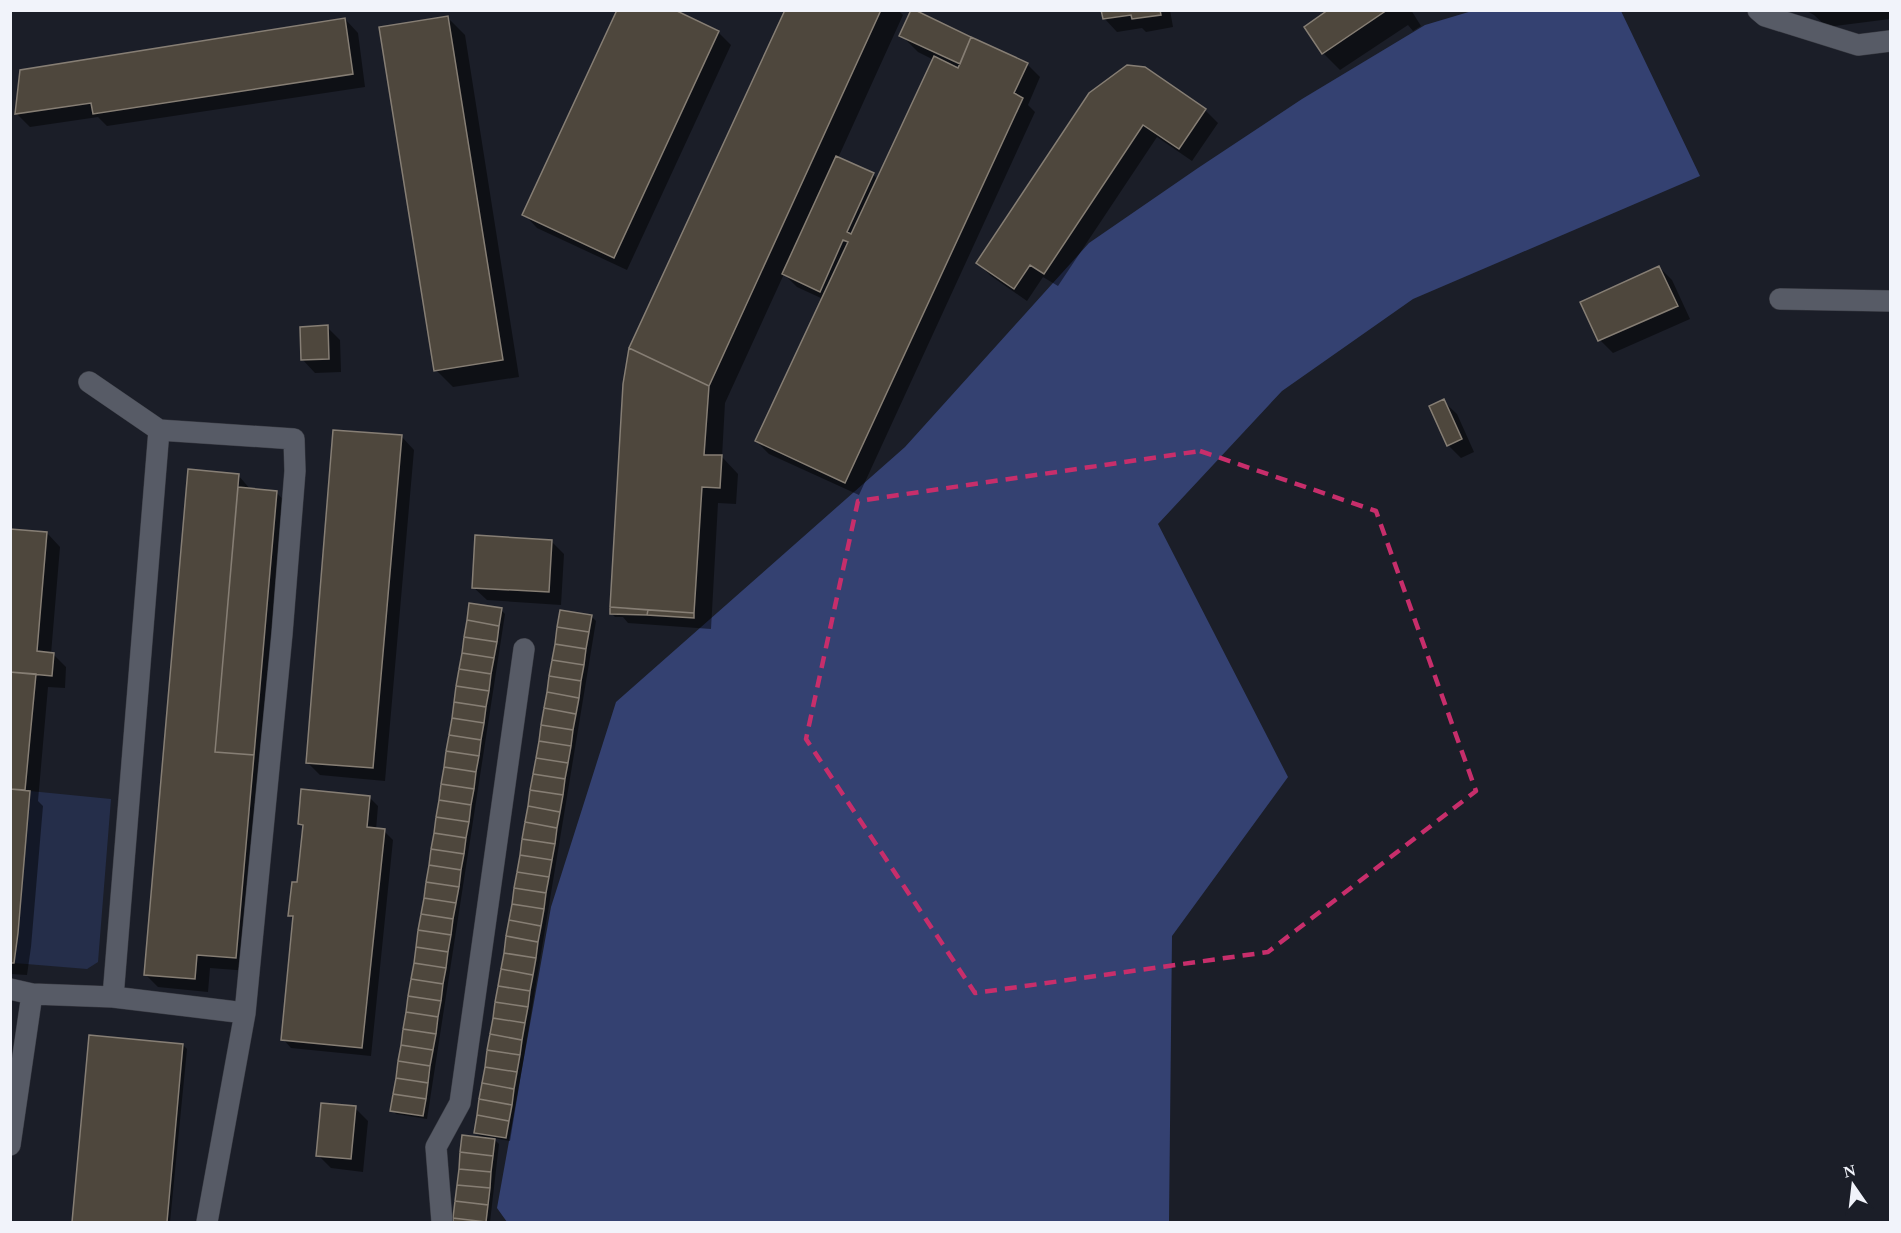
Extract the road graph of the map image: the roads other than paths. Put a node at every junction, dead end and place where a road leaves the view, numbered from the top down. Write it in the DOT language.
graph roads {
  1 [pos="1758,10"];
  2 [pos="1890,41"];
  3 [pos="1780,299"];
  4 [pos="1890,301"];
  5 [pos="89,382"];
  6 [pos="159,430"];
  7 [pos="524,649"];
  8 [pos="10,989"];
  9 [pos="32,994"];
  10 [pos="113,997"];
  11 [pos="245,1013"];
  12 [pos="10,1145"];
  13 [pos="207,1222"];
  14 [pos="442,1222"];
  1 -- 2 [label="lane"];
  3 -- 4 [label="lane"];
  5 -- 6 [label="lane"];
  6 -- 10 [label="lane"];
  6 -- 11 [label="lane"];
  7 -- 14 [label="lane"];
  8 -- 9 [label="lane"];
  9 -- 10 [label="lane"];
  9 -- 12 [label="lane"];
  10 -- 11 [label="lane"];
  11 -- 13 [label="lane"];
}
